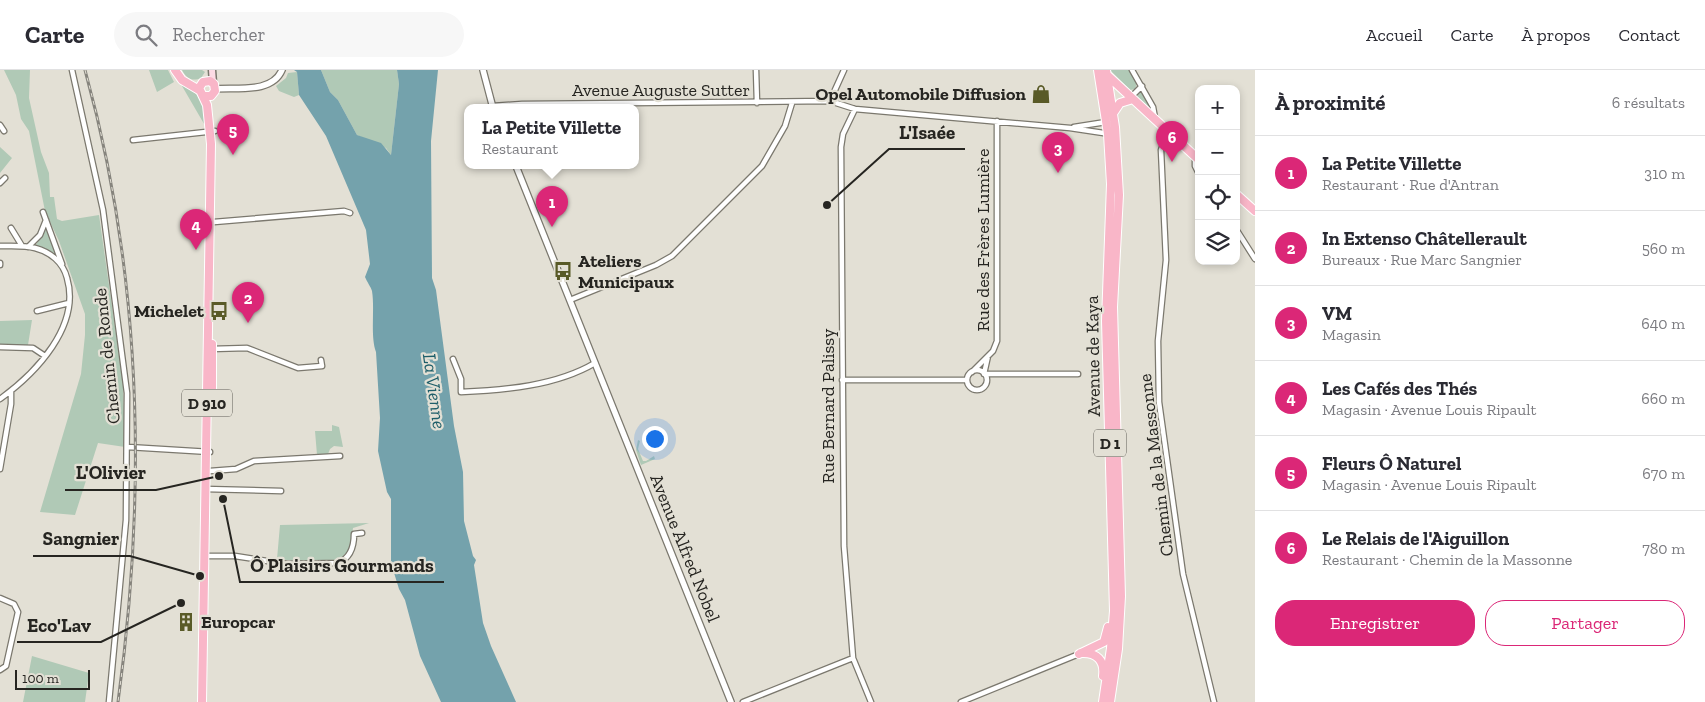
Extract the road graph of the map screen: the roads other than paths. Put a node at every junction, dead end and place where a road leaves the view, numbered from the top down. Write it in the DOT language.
graph roads {
  1 [pos="72,70"];
  2 [pos="175,70"];
  3 [pos="210,70"];
  4 [pos="282,70"];
  5 [pos="484,70"];
  6 [pos="756,70"];
  7 [pos="844,70"];
  8 [pos="1132,70"];
  9 [pos="1103,71"];
  10 [pos="1142,86"];
  11 [pos="207,88"];
  12 [pos="1132,98"];
  13 [pos="830,101"];
  14 [pos="757,103"];
  15 [pos="792,103"];
  16 [pos="491,104"];
  17 [pos="522,104"];
  18 [pos="855,109"];
  19 [pos="1114,114"];
  20 [pos="1155,118"];
  21 [pos="997,121"];
  22 [pos="0,125"];
  23 [pos="1070,128"];
  24 [pos="1111,128"];
  25 [pos="4,131"];
  26 [pos="213,132"];
  27 [pos="1171,134"];
  28 [pos="133,140"];
  29 [pos="1195,156"];
  30 [pos="517,169"];
  31 [pos="5,178"];
  32 [pos="0,183"];
  33 [pos="1240,198"];
  34 [pos="44,212"];
  35 [pos="1255,212"];
  36 [pos="350,213"];
  37 [pos="46,219"];
  38 [pos="214,222"];
  39 [pos="11,228"];
  40 [pos="1240,235"];
  41 [pos="0,246"];
  42 [pos="22,246"];
  43 [pos="28,247"];
  44 [pos="1255,259"];
  45 [pos="64,269"];
  46 [pos="570,300"];
  47 [pos="70,303"];
  48 [pos="37,311"];
  49 [pos="0,347"];
  50 [pos="210,348"];
  51 [pos="45,356"];
  52 [pos="988,356"];
  53 [pos="453,359"];
  54 [pos="321,360"];
  55 [pos="595,363"];
  56 [pos="972,372"];
  57 [pos="984,374"];
  58 [pos="1078,374"];
  59 [pos="842,380"];
  60 [pos="967,380"];
  61 [pos="10,391"];
  62 [pos="0,399"];
  63 [pos="128,447"];
  64 [pos="208,452"];
  65 [pos="340,456"];
  66 [pos="0,469"];
  67 [pos="210,471"];
  68 [pos="207,490"];
  69 [pos="281,491"];
  70 [pos="362,533"];
  71 [pos="206,556"];
  72 [pos="1114,571"];
  73 [pos="0,598"];
  74 [pos="1079,654"];
  75 [pos="853,658"];
  76 [pos="0,670"];
  77 [pos="109,702"];
  78 [pos="202,702"];
  79 [pos="206,702"];
  80 [pos="731,702"];
  81 [pos="743,702"];
  82 [pos="871,702"];
  83 [pos="961,702"];
  84 [pos="1099,702"];
  85 [pos="1103,702"];
  86 [pos="1110,702"];
  87 [pos="1214,702"];
  1 -- 63 [label="street, Chemin de Ronde"];
  2 -- 11 [label="main road"];
  3 -- 11 [label="main road, D 910"];
  4 -- 11 [label="street"];
  5 -- 16 [label="street"];
  6 -- 14 [label="street"];
  7 -- 13 [label="street"];
  8 -- 10 [label="street"];
  9 -- 12 [label="main road"];
  9 -- 19 [label="main road, Avenue de Kaya / D 1"];
  9 -- 24 [label="main road, Avenue de Kaya / D 1"];
  10 -- 12 [label="street"];
  10 -- 20 [label="street"];
  11 -- 26 [label="main road, D 910"];
  12 -- 19 [label="main road"];
  12 -- 20 [label="main road"];
  13 -- 15 [label="street, Avenue Auguste Sutter"];
  13 -- 18 [label="street"];
  14 -- 15 [label="street, Avenue Auguste Sutter"];
  14 -- 17 [label="street, Avenue Auguste Sutter"];
  15 -- 46 [label="street"];
  18 -- 21 [label="street"];
  18 -- 59 [label="street, Rue Bernard Palissy"];
  19 -- 24 [label="main road, Avenue de Kaya / D 1"];
  20 -- 27 [label="main road"];
  21 -- 23 [label="street"];
  21 -- 52 [label="street, Rue des Frères Lumière"];
  22 -- 25 [label="street"];
  23 -- 24 [label="street"];
  23 -- 24 [label="street"];
  24 -- 72 [label="main road, Avenue de Kaya / D 1"];
  24 -- 86 [label="main road, Avenue de Kaya / D 1"];
  26 -- 28 [label="street"];
  26 -- 38 [label="main road, D 910"];
  26 -- 50 [label="main road, D 910"];
  27 -- 29 [label="main road"];
  27 -- 87 [label="street, Chemin de la Massonne"];
  30 -- 46 [label="street, Avenue Alfred Nobel"];
  31 -- 32 [label="street"];
  33 -- 35 [label="main road"];
  34 -- 37 [label="street"];
  36 -- 38 [label="street"];
  37 -- 43 [label="street"];
  37 -- 45 [label="street"];
  38 -- 50 [label="main road, D 910"];
  39 -- 42 [label="street"];
  40 -- 44 [label="street"];
  41 -- 42 [label="street"];
  42 -- 43 [label="street"];
  43 -- 45 [label="street"];
  45 -- 47 [label="street"];
  46 -- 55 [label="street, Avenue Alfred Nobel"];
  47 -- 48 [label="street"];
  47 -- 51 [label="street"];
  49 -- 51 [label="street"];
  50 -- 54 [label="street"];
  50 -- 64 [label="main road, D 910"];
  51 -- 61 [label="street"];
  52 -- 56 [label="street, Rue des Frères Lumière"];
  52 -- 57 [label="street, Rue des Frères Lumière"];
  53 -- 55 [label="street"];
  55 -- 80 [label="street, Avenue Alfred Nobel"];
  56 -- 57 [label="street"];
  56 -- 60 [label="street"];
  57 -- 58 [label="street"];
  57 -- 60 [label="street"];
  59 -- 60 [label="street"];
  59 -- 75 [label="street, Rue Bernard Palissy"];
  61 -- 62 [label="street"];
  61 -- 66 [label="street"];
  63 -- 64 [label="street"];
  63 -- 77 [label="street, Chemin de Ronde"];
  64 -- 67 [label="main road, D 910"];
  64 -- 68 [label="main road, D 910"];
  65 -- 67 [label="street"];
  67 -- 68 [label="main road, D 910"];
  68 -- 69 [label="street"];
  68 -- 71 [label="main road, D 910"];
  70 -- 71 [label="street"];
  71 -- 78 [label="main road, D 910"];
  71 -- 79 [label="main road, D 910"];
  72 -- 74 [label="main road"];
  72 -- 85 [label="main road, Avenue de Kaya / D 1"];
  73 -- 76 [label="street"];
  74 -- 83 [label="street"];
  74 -- 84 [label="main road"];
  75 -- 81 [label="street"];
  75 -- 82 [label="street, Rue Bernard Palissy"];
}
